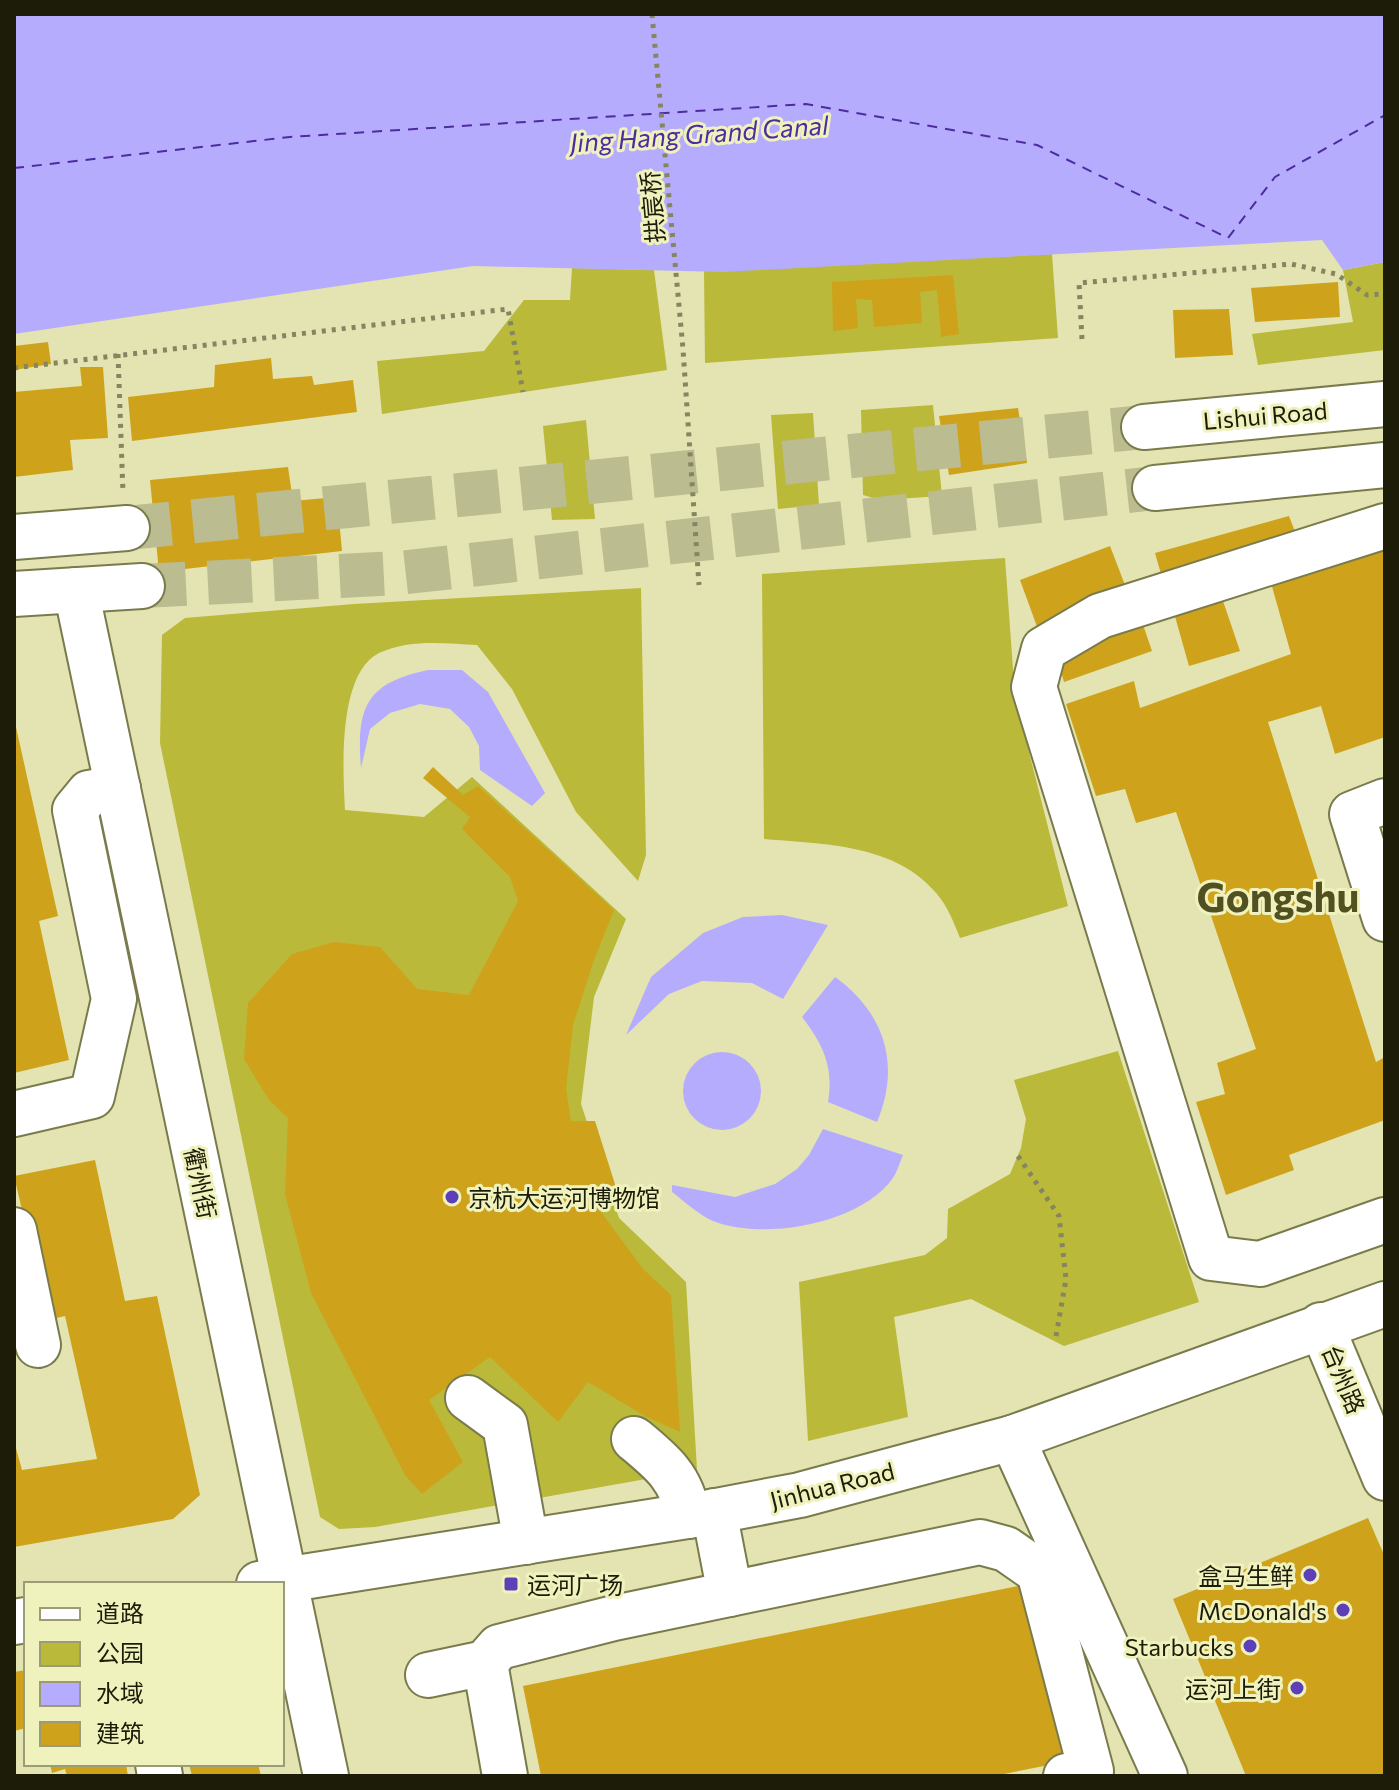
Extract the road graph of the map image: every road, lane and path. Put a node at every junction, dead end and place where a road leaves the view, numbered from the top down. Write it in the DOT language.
graph roads {
  1 [pos="652,14"];
  2 [pos="1385,294"];
  3 [pos="1082,339"];
  4 [pos="118,354"];
  5 [pos="14,368"];
  6 [pos="523,392"];
  7 [pos="1385,404"];
  8 [pos="1144,427"];
  9 [pos="1385,465"];
  10 [pos="1155,488"];
  11 [pos="125,514"];
  12 [pos="1385,526"];
  13 [pos="14,537"];
  14 [pos="699,585"];
  15 [pos="142,586"];
  16 [pos="76,590"];
  17 [pos="14,594"];
  18 [pos="118,788"];
  19 [pos="1385,801"];
  20 [pos="1385,919"];
  21 [pos="14,1114"];
  22 [pos="1018,1156"];
  23 [pos="1385,1220"];
  24 [pos="14,1230"];
  25 [pos="1385,1304"];
  26 [pos="1321,1325"];
  27 [pos="1055,1342"];
  28 [pos="38,1345"];
  29 [pos="468,1398"];
  30 [pos="1012,1438"];
  31 [pos="634,1439"];
  32 [pos="1385,1478"];
  33 [pos="701,1513"];
  34 [pos="526,1542"];
  35 [pos="272,1582"];
  36 [pos="278,1582"];
  37 [pos="730,1594"];
  38 [pos="284,1626"];
  39 [pos="485,1663"];
  40 [pos="428,1675"];
  41 [pos="1157,1773"];
  42 [pos="326,1776"];
  43 [pos="505,1776"];
  44 [pos="1066,1776"];
  1 -- 14 [label="path, 拱宸桥"];
  2 -- 3 [label="path"];
  4 -- 5 [label="path"];
  4 -- 6 [label="path"];
  4 -- 11 [label="path"];
  7 -- 8 [label="street, Lishui Road"];
  9 -- 10 [label="street"];
  11 -- 13 [label="street"];
  12 -- 23 [label="street"];
  15 -- 16 [label="street"];
  16 -- 17 [label="street"];
  16 -- 18 [label="street, 衢州街"];
  18 -- 21 [label="street"];
  18 -- 35 [label="street, 衢州街"];
  19 -- 20 [label="street"];
  22 -- 27 [label="path"];
  24 -- 28 [label="street"];
  25 -- 26 [label="street, Jinhua Road"];
  26 -- 30 [label="street, Jinhua Road"];
  26 -- 32 [label="street, 台州路"];
  29 -- 34 [label="street"];
  30 -- 33 [label="street, Jinhua Road"];
  30 -- 41 [label="street"];
  31 -- 33 [label="street"];
  33 -- 34 [label="street, Jinhua Road"];
  33 -- 37 [label="street"];
  34 -- 36 [label="street, Jinhua Road"];
  37 -- 39 [label="street"];
  37 -- 44 [label="street"];
  38 -- 42 [label="street, 衢州街"];
  39 -- 40 [label="street"];
  39 -- 43 [label="street"];
}
